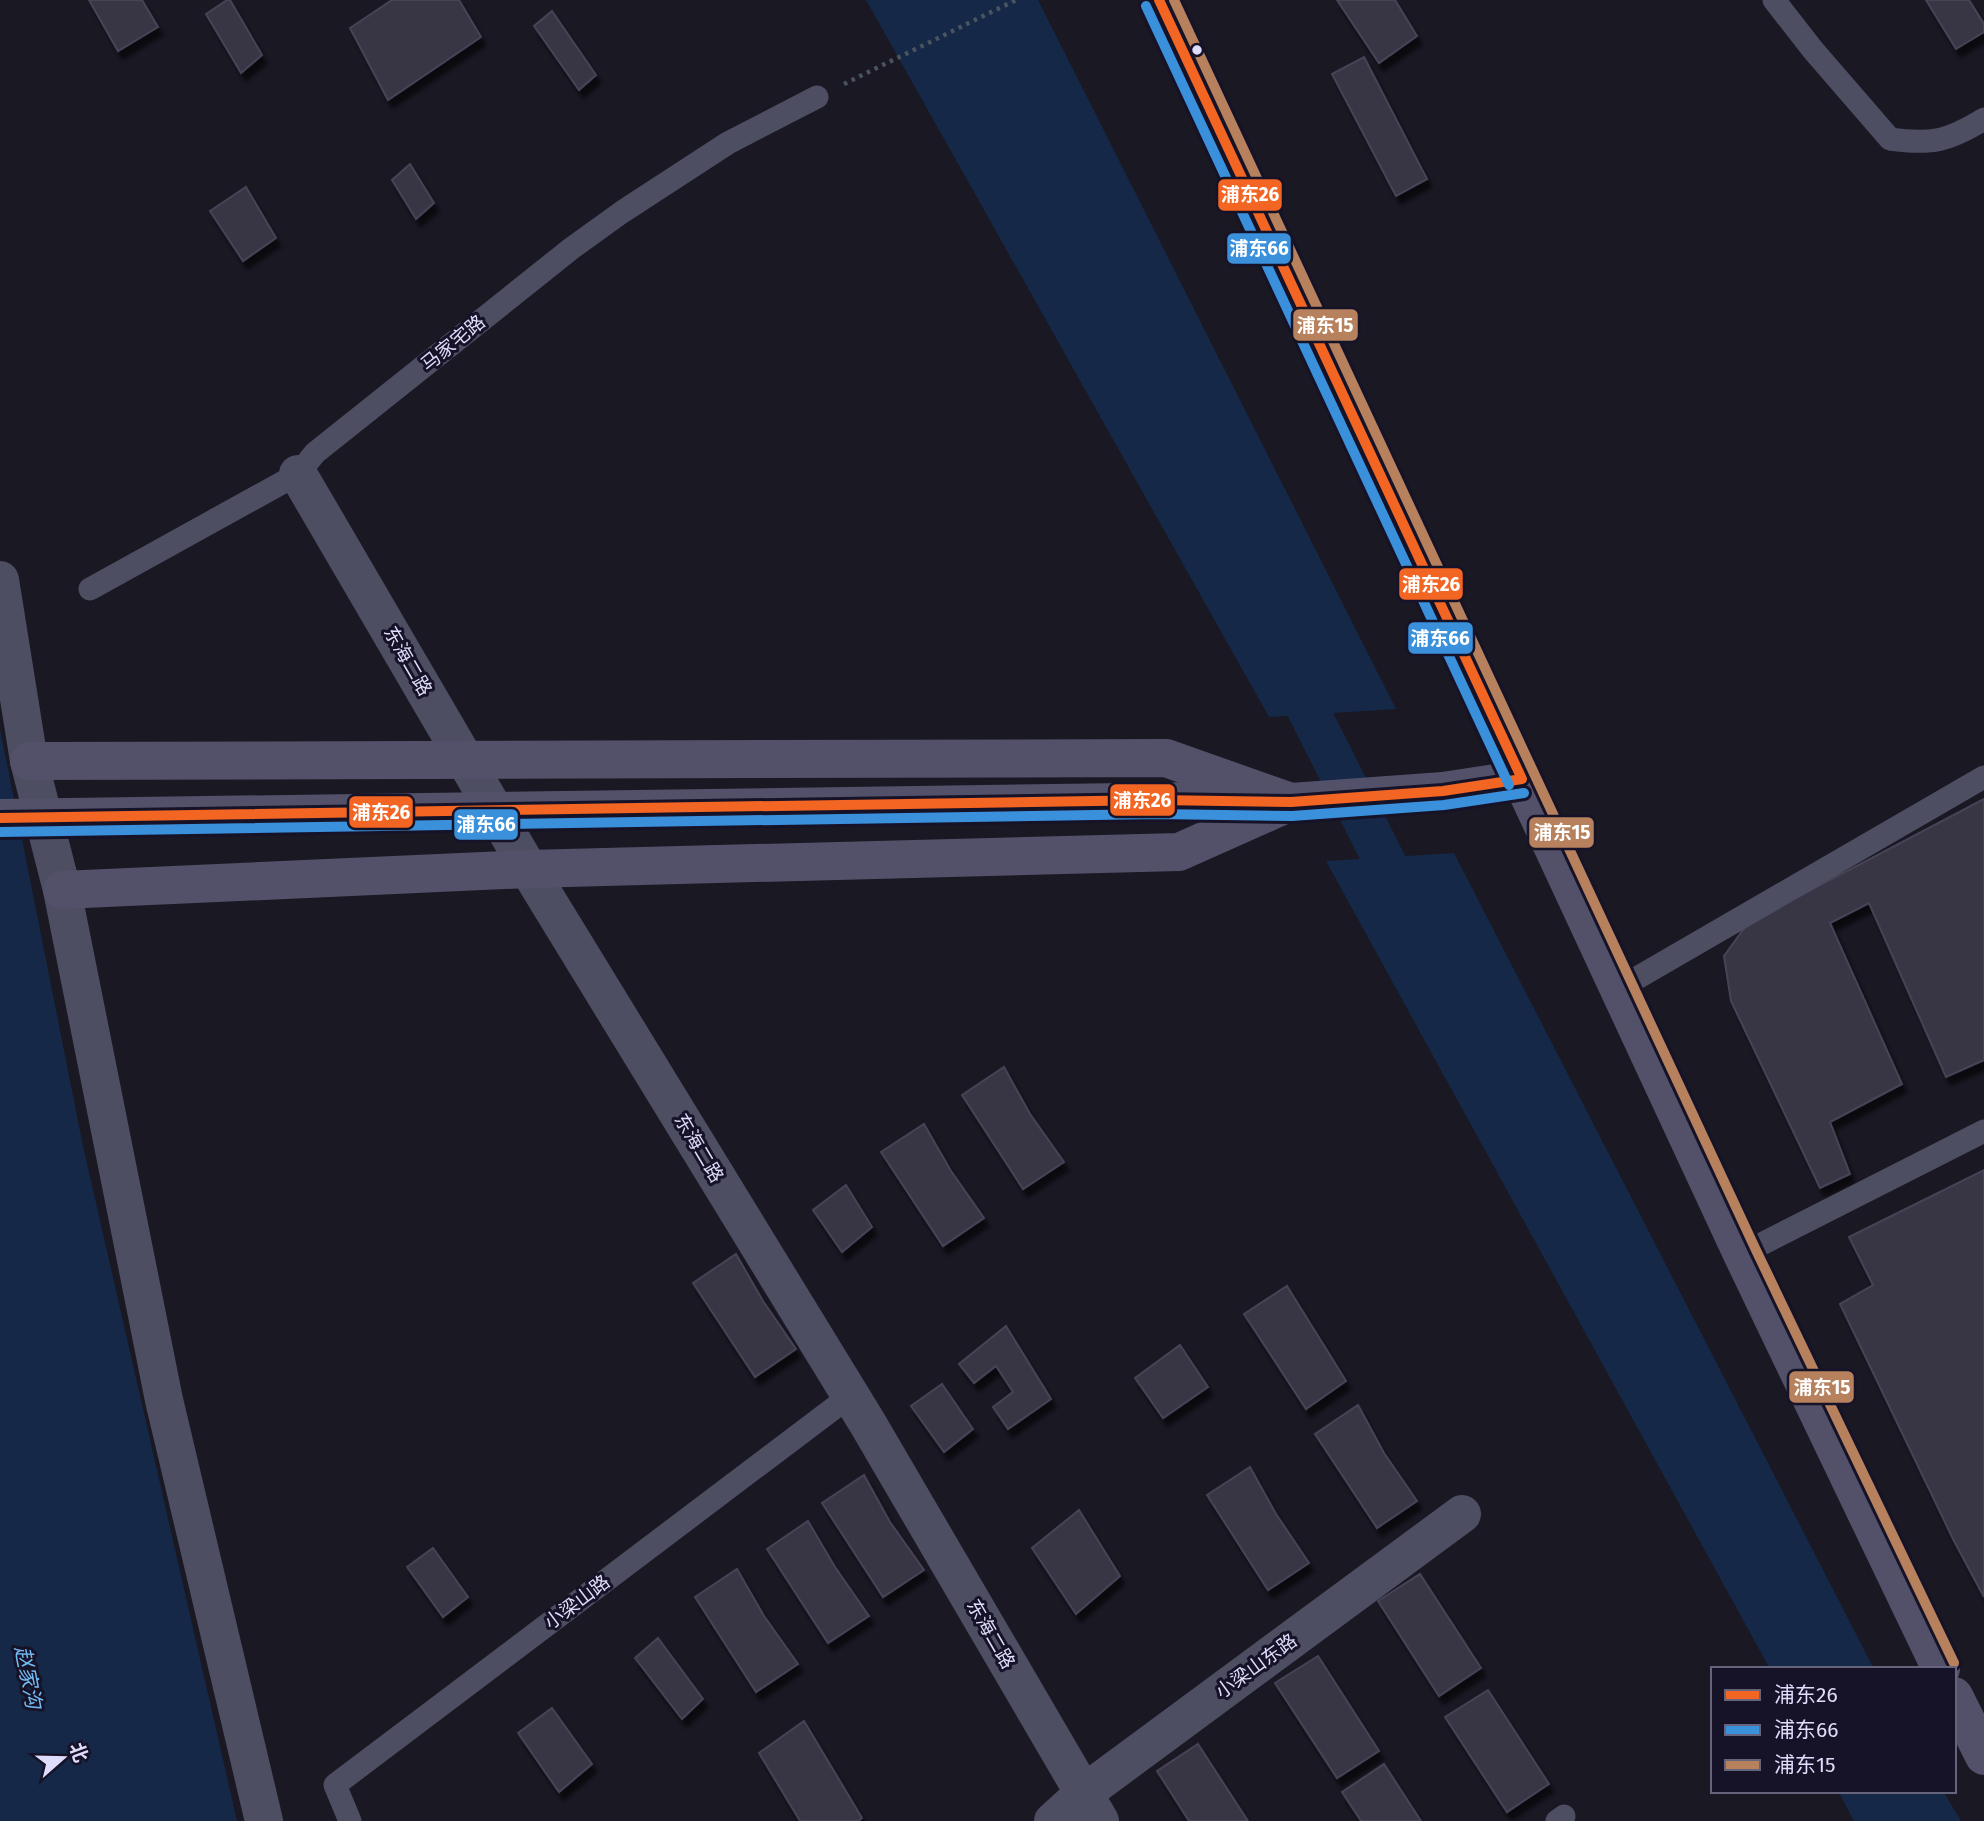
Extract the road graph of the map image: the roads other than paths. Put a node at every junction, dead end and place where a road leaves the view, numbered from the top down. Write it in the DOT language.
graph roads {
  1 [pos="1159,0"];
  2 [pos="1774,0"];
  3 [pos="817,97"];
  4 [pos="1984,119"];
  5 [pos="298,474"];
  6 [pos="0,580"];
  7 [pos="90,589"];
  8 [pos="464,759"];
  9 [pos="29,761"];
  10 [pos="1984,777"];
  11 [pos="1522,779"];
  12 [pos="1303,801"];
  13 [pos="0,818"];
  14 [pos="529,869"];
  15 [pos="62,890"];
  16 [pos="1618,989"];
  17 [pos="1984,1131"];
  18 [pos="1742,1254"];
  19 [pos="850,1396"];
  20 [pos="1462,1514"];
  21 [pos="1940,1667"];
  22 [pos="1956,1700"];
  23 [pos="1984,1756"];
  24 [pos="1092,1807"];
  25 [pos="264,1821"];
  26 [pos="350,1821"];
  27 [pos="1053,1821"];
  1 -- 11 [label="street"];
  2 -- 4 [label="lane"];
  3 -- 5 [label="lane, 马家宅路"];
  5 -- 7 [label="lane, 马家宅路"];
  5 -- 8 [label="street, 东海二路"];
  6 -- 9 [label="street"];
  8 -- 9 [label="street"];
  8 -- 12 [label="street"];
  8 -- 14 [label="street, 东海二路"];
  9 -- 15 [label="street"];
  10 -- 16 [label="lane"];
  11 -- 12 [label="street"];
  11 -- 16 [label="street"];
  12 -- 13 [label="street, bridge"];
  12 -- 14 [label="street"];
  14 -- 15 [label="street"];
  14 -- 19 [label="street, 东海二路"];
  15 -- 25 [label="street"];
  16 -- 18 [label="street"];
  17 -- 18 [label="lane"];
  18 -- 21 [label="street"];
  19 -- 24 [label="street, 东海二路"];
  19 -- 26 [label="lane, 小梁山路"];
  20 -- 24 [label="street, 小梁山东路"];
  22 -- 23 [label="street"];
  24 -- 27 [label="street, 小梁山东路"];
}
